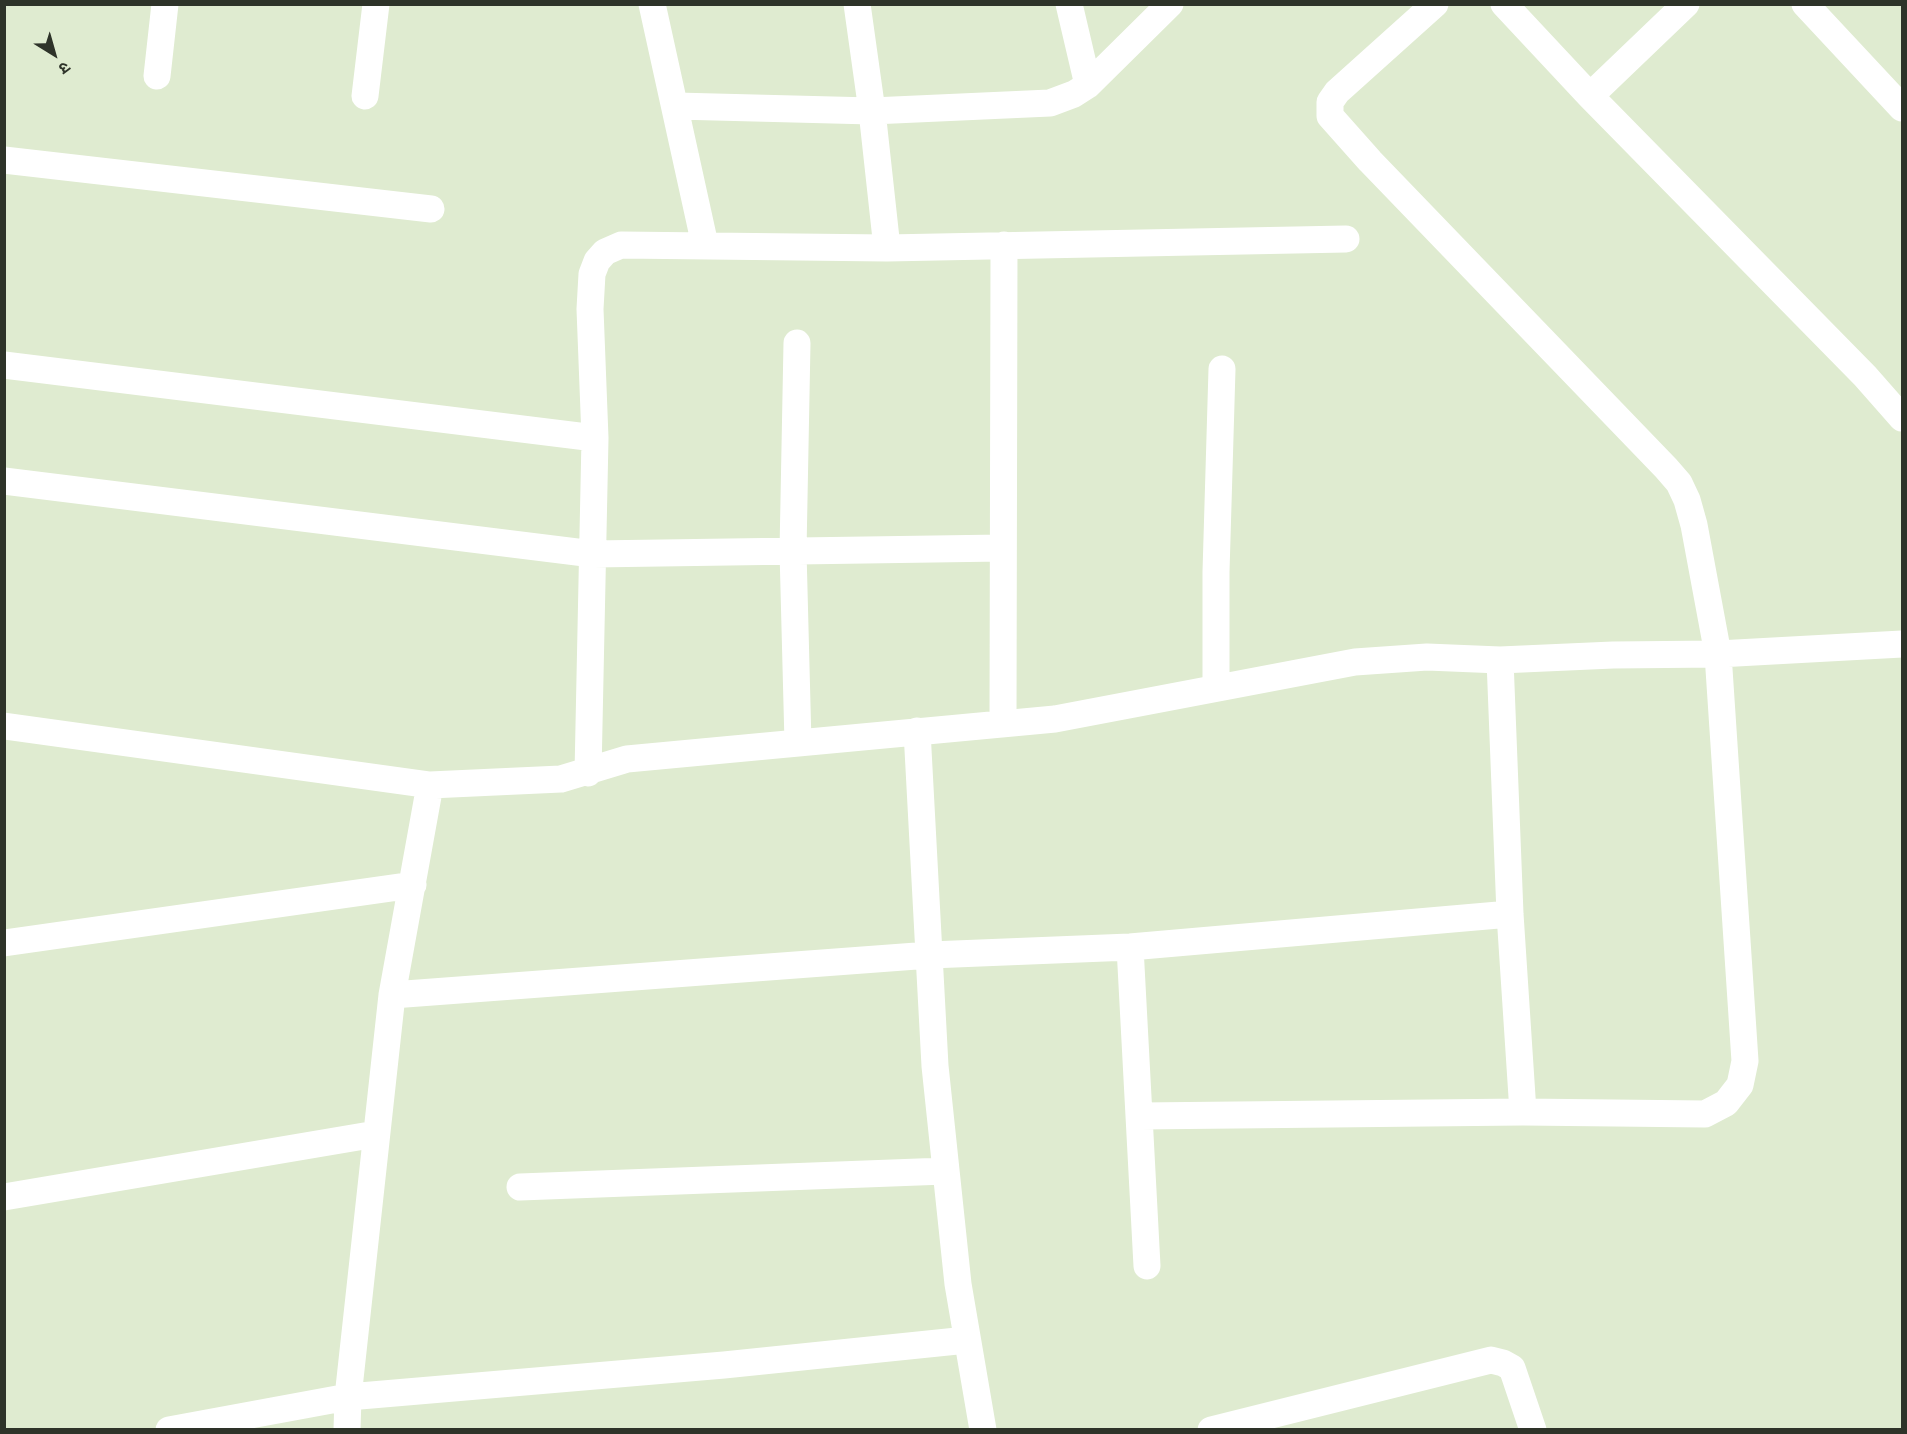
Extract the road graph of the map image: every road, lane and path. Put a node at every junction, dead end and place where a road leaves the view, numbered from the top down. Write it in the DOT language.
graph roads {
  1 [pos="165,4"];
  2 [pos="376,4"];
  3 [pos="652,4"];
  4 [pos="857,4"];
  5 [pos="1069,4"];
  6 [pos="1170,4"];
  7 [pos="1436,4"];
  8 [pos="1504,4"];
  9 [pos="1686,4"];
  10 [pos="1806,4"];
  11 [pos="157,76"];
  12 [pos="1088,85"];
  13 [pos="365,96"];
  14 [pos="1590,96"];
  15 [pos="676,106"];
  16 [pos="1902,108"];
  17 [pos="872,111"];
  18 [pos="4,160"];
  19 [pos="431,209"];
  20 [pos="1346,239"];
  21 [pos="705,245"];
  22 [pos="1004,245"];
  23 [pos="887,248"];
  24 [pos="797,343"];
  25 [pos="4,365"];
  26 [pos="1222,369"];
  27 [pos="1902,418"];
  28 [pos="595,438"];
  29 [pos="4,481"];
  30 [pos="1002,548"];
  31 [pos="793,551"];
  32 [pos="593,554"];
  33 [pos="1902,644"];
  34 [pos="1718,654"];
  35 [pos="1500,660"];
  36 [pos="1216,688"];
  37 [pos="1003,723"];
  38 [pos="4,726"];
  39 [pos="917,731"];
  40 [pos="798,743"];
  41 [pos="588,772"];
  42 [pos="430,785"];
  43 [pos="412,885"];
  44 [pos="1510,914"];
  45 [pos="4,943"];
  46 [pos="1130,947"];
  47 [pos="930,955"];
  48 [pos="392,995"];
  49 [pos="1522,1112"];
  50 [pos="1140,1116"];
  51 [pos="376,1134"];
  52 [pos="945,1171"];
  53 [pos="520,1187"];
  54 [pos="4,1197"];
  55 [pos="1147,1266"];
  56 [pos="967,1340"];
  57 [pos="348,1397"];
  58 [pos="169,1430"];
  59 [pos="347,1430"];
  60 [pos="983,1430"];
  61 [pos="1211,1430"];
  62 [pos="1533,1430"];
  1 -- 11 [label="street"];
  2 -- 13 [label="street"];
  3 -- 15 [label="street"];
  4 -- 17 [label="street"];
  5 -- 12 [label="street"];
  6 -- 12 [label="street"];
  7 -- 34 [label="street"];
  8 -- 14 [label="street"];
  9 -- 14 [label="street"];
  10 -- 16 [label="street"];
  12 -- 17 [label="street"];
  14 -- 27 [label="street"];
  15 -- 17 [label="street"];
  15 -- 21 [label="street"];
  17 -- 23 [label="street"];
  18 -- 19 [label="street"];
  20 -- 22 [label="street"];
  21 -- 23 [label="street"];
  21 -- 28 [label="street"];
  22 -- 23 [label="street"];
  22 -- 30 [label="street"];
  24 -- 31 [label="street"];
  25 -- 28 [label="street"];
  26 -- 36 [label="street"];
  28 -- 32 [label="street"];
  29 -- 32 [label="street"];
  30 -- 31 [label="street"];
  30 -- 37 [label="street"];
  31 -- 32 [label="street"];
  31 -- 40 [label="street"];
  32 -- 41 [label="street"];
  33 -- 34 [label="street"];
  34 -- 35 [label="street"];
  34 -- 49 [label="street"];
  35 -- 36 [label="street"];
  35 -- 44 [label="street"];
  36 -- 37 [label="street"];
  37 -- 39 [label="street"];
  38 -- 42 [label="street"];
  39 -- 40 [label="street"];
  39 -- 47 [label="street"];
  40 -- 41 [label="street"];
  41 -- 42 [label="street"];
  42 -- 43 [label="street"];
  43 -- 45 [label="street"];
  43 -- 48 [label="street"];
  44 -- 46 [label="street"];
  44 -- 49 [label="street"];
  46 -- 47 [label="street"];
  46 -- 50 [label="street"];
  47 -- 48 [label="street"];
  47 -- 52 [label="street"];
  48 -- 51 [label="street"];
  49 -- 50 [label="street"];
  50 -- 55 [label="street"];
  51 -- 54 [label="street"];
  51 -- 57 [label="street"];
  52 -- 53 [label="street"];
  52 -- 56 [label="street"];
  56 -- 57 [label="street"];
  56 -- 60 [label="street"];
  57 -- 58 [label="street"];
  57 -- 59 [label="street"];
  61 -- 62 [label="street"];
}
